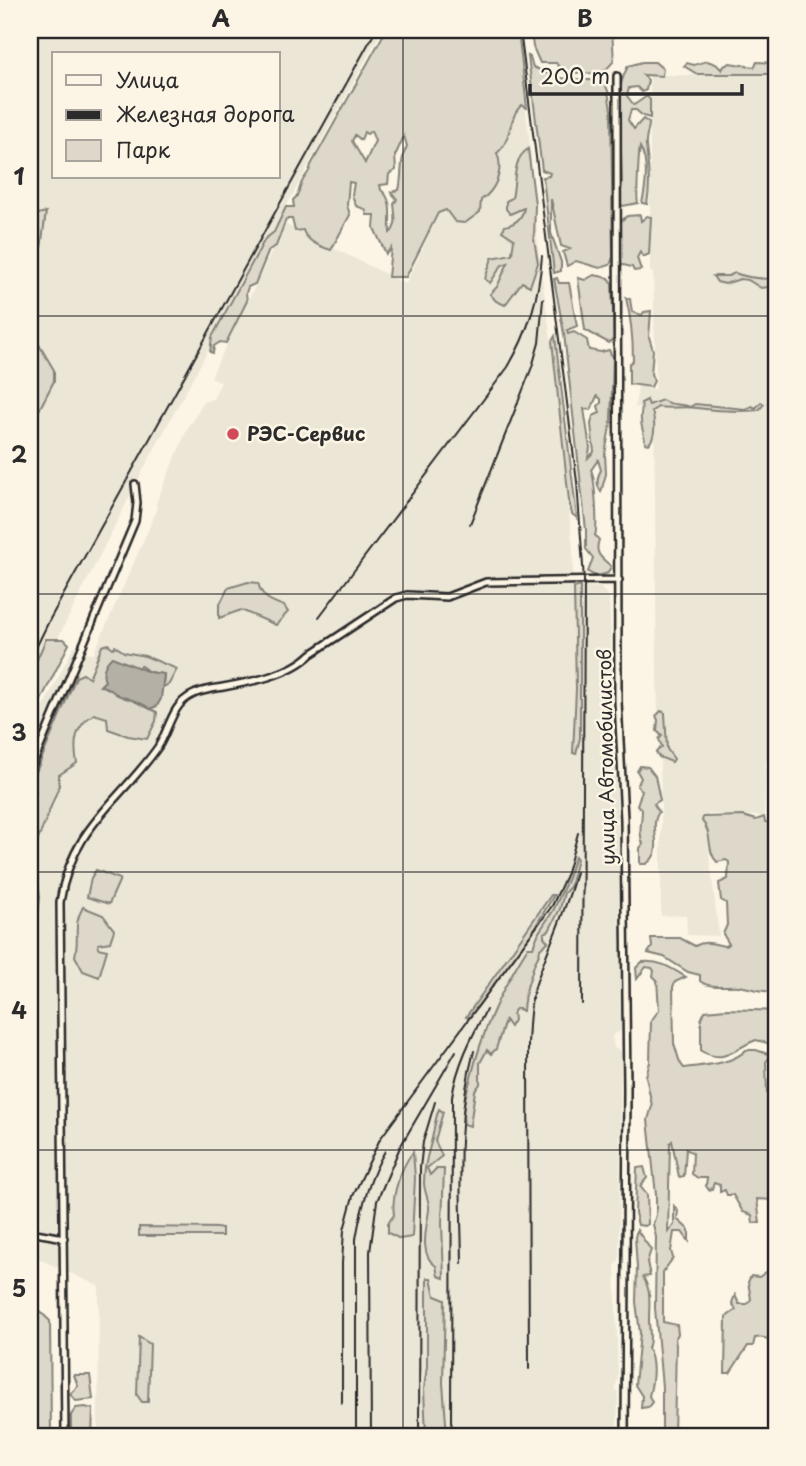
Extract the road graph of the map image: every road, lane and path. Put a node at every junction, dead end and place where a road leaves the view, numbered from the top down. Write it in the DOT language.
graph roads {
  1 [pos="617,76"];
  2 [pos="135,484"];
  3 [pos="619,580"];
  4 [pos="30,771"];
  5 [pos="30,1232"];
  6 [pos="64,1238"];
  7 [pos="65,1436"];
  8 [pos="625,1436"];
  1 -- 3 [label="street, улица Автомобилистов"];
  2 -- 4 [label="street"];
  3 -- 6 [label="street"];
  3 -- 8 [label="street, улица Автомобилистов"];
  5 -- 6 [label="street"];
  6 -- 7 [label="street"];
}
